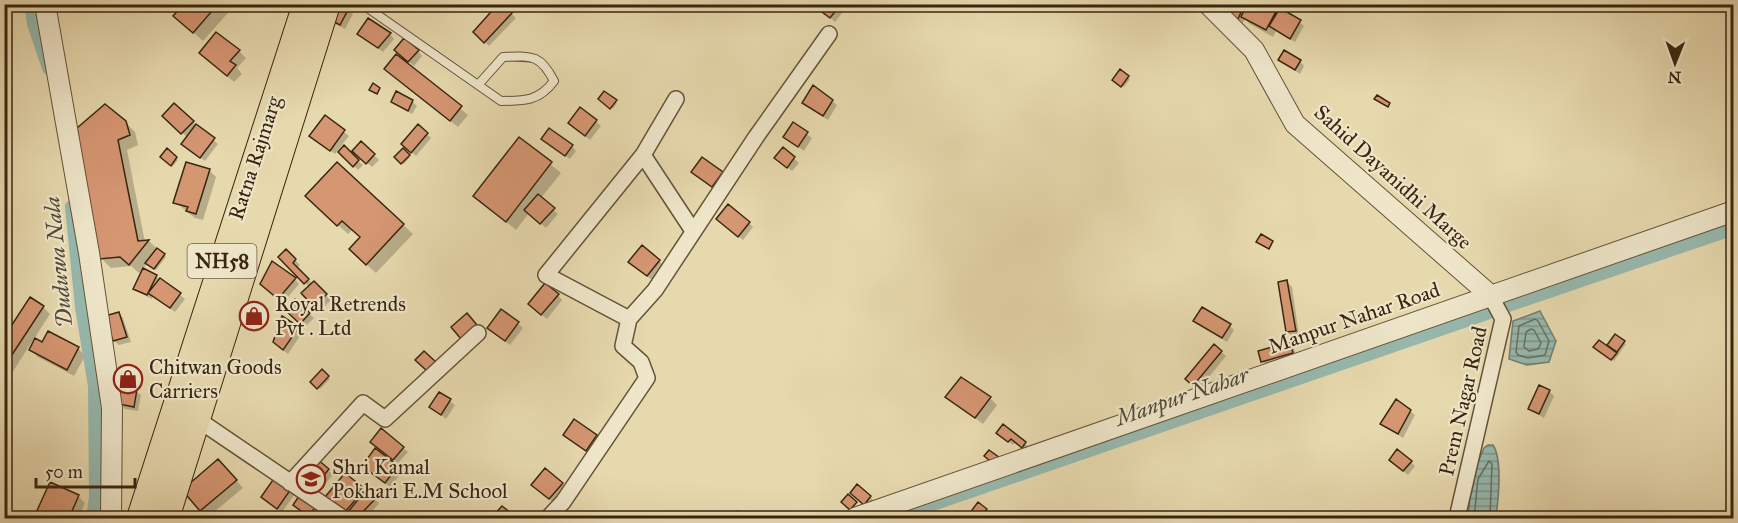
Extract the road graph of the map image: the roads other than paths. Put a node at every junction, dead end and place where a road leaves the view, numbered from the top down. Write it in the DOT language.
graph roads {
  1 [pos="45,4"];
  2 [pos="306,4"];
  3 [pos="327,4"];
  4 [pos="362,4"];
  5 [pos="1208,4"];
  6 [pos="829,34"];
  7 [pos="478,85"];
  8 [pos="676,99"];
  9 [pos="643,155"];
  10 [pos="1734,211"];
  11 [pos="693,231"];
  12 [pos="1490,295"];
  13 [pos="629,319"];
  14 [pos="478,333"];
  15 [pos="197,419"];
  16 [pos="290,483"];
  17 [pos="111,519"];
  18 [pos="140,519"];
  19 [pos="166,519"];
  20 [pos="343,519"];
  21 [pos="548,519"];
  22 [pos="855,519"];
  23 [pos="1457,519"];
  1 -- 17 [label="street"];
  2 -- 18 [label="highway, Ratna Rajmarg / NH58"];
  3 -- 15 [label="highway, Ratna Rajmarg / NH58"];
  4 -- 7 [label="lane"];
  5 -- 12 [label="street, Sahid Dayanidhi Marge"];
  6 -- 11 [label="street"];
  7 -- 7 [label="lane"];
  8 -- 9 [label="street"];
  9 -- 11 [label="street"];
  9 -- 13 [label="street"];
  10 -- 12 [label="street, Manpur Nahar Road"];
  11 -- 13 [label="street"];
  12 -- 22 [label="street, Manpur Nahar Road"];
  12 -- 23 [label="street, Prem Nagar Road"];
  13 -- 21 [label="street"];
  14 -- 16 [label="street"];
  15 -- 16 [label="street"];
  15 -- 19 [label="highway, Ratna Rajmarg / NH58"];
  16 -- 20 [label="street"];
}
